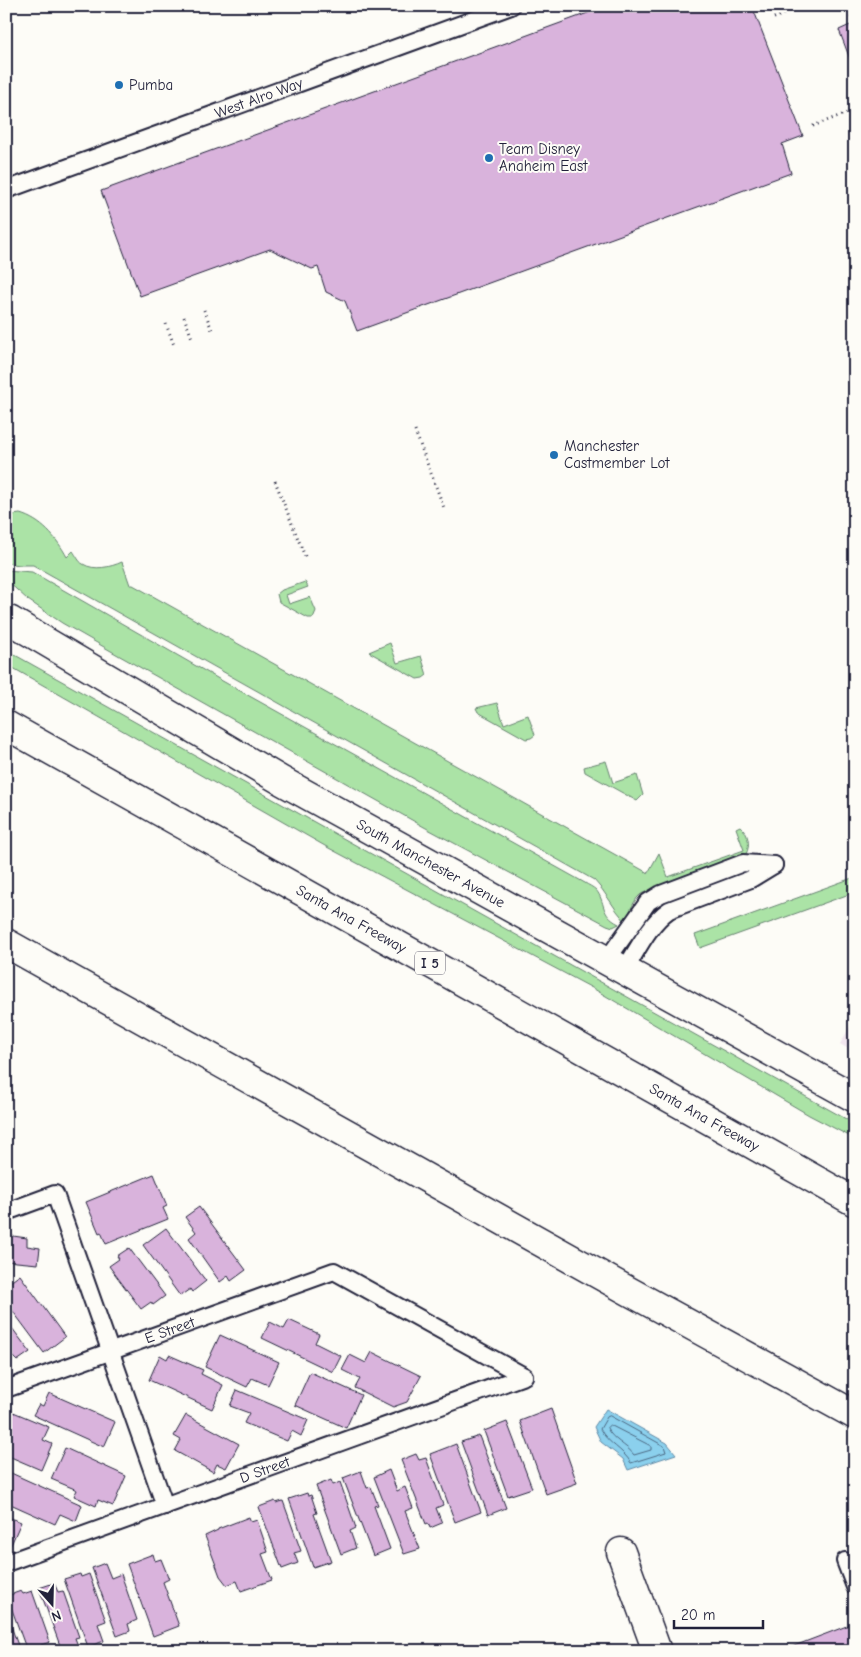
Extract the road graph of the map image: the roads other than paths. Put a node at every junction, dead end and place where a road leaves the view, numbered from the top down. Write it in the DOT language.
graph roads {
  1 [pos="511,6"];
  2 [pos="6,190"];
  3 [pos="8,618"];
  4 [pos="6,725"];
  5 [pos="6,943"];
  6 [pos="615,966"];
  7 [pos="855,1098"];
  8 [pos="855,1202"];
  9 [pos="6,1212"];
  10 [pos="111,1351"];
  11 [pos="524,1376"];
  12 [pos="6,1389"];
  13 [pos="855,1415"];
  14 [pos="165,1506"];
  15 [pos="621,1552"];
  16 [pos="845,1561"];
  17 [pos="6,1563"];
  18 [pos="855,1587"];
  19 [pos="657,1651"];
  1 -- 2 [label="lane, West Alro Way"];
  3 -- 6 [label="main road, South Manchester Avenue"];
  4 -- 8 [label="main road, Santa Ana Freeway / I 5"];
  5 -- 13 [label="main road"];
  6 -- 6 [label="lane"];
  6 -- 7 [label="main road, South Manchester Avenue"];
  9 -- 10 [label="lane"];
  10 -- 11 [label="lane, E Street"];
  10 -- 12 [label="lane, E Street"];
  10 -- 14 [label="lane"];
  11 -- 14 [label="lane, D Street"];
  14 -- 17 [label="lane, D Street"];
  15 -- 19 [label="main road"];
  16 -- 18 [label="lane"];
}
